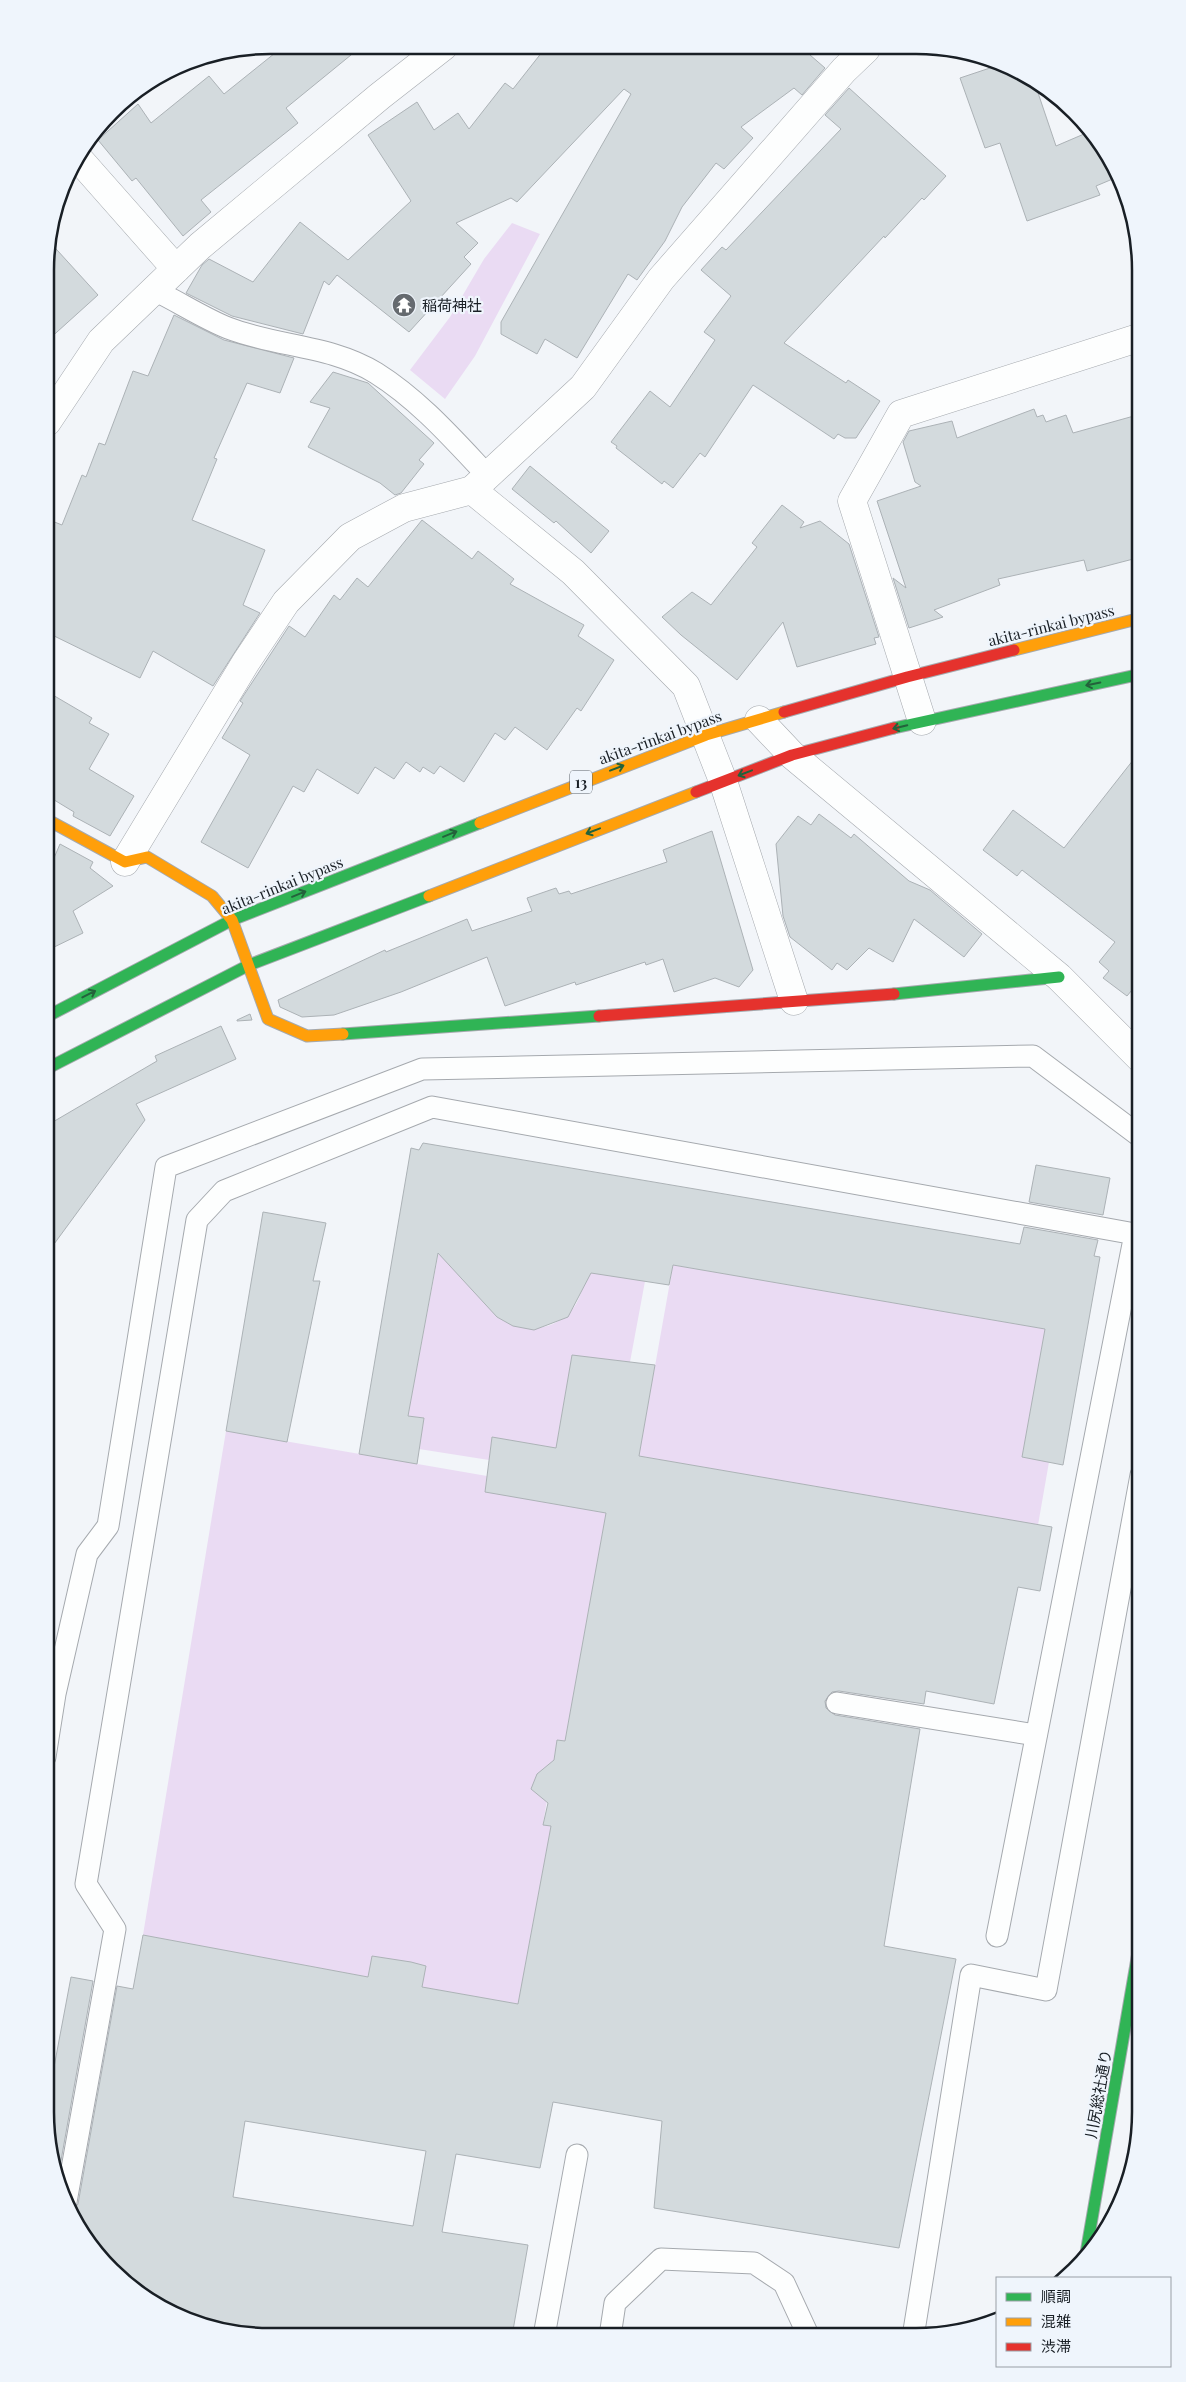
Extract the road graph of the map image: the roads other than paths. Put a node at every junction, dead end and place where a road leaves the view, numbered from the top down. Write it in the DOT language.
graph roads {
  1 [pos="434,54"];
  2 [pos="861,54"];
  3 [pos="82,163"];
  4 [pos="176,270"];
  5 [pos="154,290"];
  6 [pos="1132,340"];
  7 [pos="54,412"];
  8 [pos="480,482"];
  9 [pos="1132,620"];
  10 [pos="1132,676"];
  11 [pos="907,677"];
  12 [pos="759,720"];
  13 [pos="922,721"];
  14 [pos="706,735"];
  15 [pos="792,755"];
  16 [pos="723,781"];
  17 [pos="54,823"];
  18 [pos="125,862"];
  19 [pos="232,920"];
  20 [pos="249,965"];
  21 [pos="1059,977"];
  22 [pos="794,1001"];
  23 [pos="54,1013"];
  24 [pos="1132,1050"];
  25 [pos="54,1064"];
  26 [pos="1132,1130"];
  27 [pos="1132,1233"];
  28 [pos="1132,1249"];
  29 [pos="1132,1525"];
  30 [pos="54,1700"];
  31 [pos="837,1703"];
  32 [pos="1036,1735"];
  33 [pos="996,1936"];
  34 [pos="1132,1982"];
  35 [pos="577,2156"];
  36 [pos="68,2190"];
  37 [pos="1087,2245"];
  38 [pos="545,2328"];
  39 [pos="611,2328"];
  40 [pos="804,2328"];
  41 [pos="914,2328"];
  1 -- 4 [label="street"];
  2 -- 8 [label="street"];
  3 -- 4 [label="street"];
  4 -- 5 [label="street"];
  5 -- 7 [label="street"];
  5 -- 8 [label="lane"];
  6 -- 11 [label="street"];
  8 -- 14 [label="street"];
  8 -- 18 [label="street"];
  9 -- 11 [label="main road, akita-rinkai bypass / 13"];
  10 -- 13 [label="main road, one-way"];
  11 -- 12 [label="main road, akita-rinkai bypass / 13"];
  11 -- 13 [label="street"];
  12 -- 14 [label="main road, akita-rinkai bypass / 13"];
  12 -- 15 [label="street"];
  13 -- 15 [label="main road, one-way"];
  14 -- 16 [label="street"];
  19 -- 14 [label="main road, akita-rinkai bypass / 13, one-way"];
  15 -- 16 [label="main road, one-way"];
  15 -- 21 [label="street"];
  16 -- 20 [label="main road, one-way"];
  16 -- 22 [label="street"];
  17 -- 18 [label="main road"];
  18 -- 19 [label="main road"];
  19 -- 20 [label="main road"];
  23 -- 19 [label="main road, akita-rinkai bypass / 13, one-way"];
  20 -- 22 [label="main road"];
  20 -- 25 [label="main road"];
  21 -- 22 [label="main road"];
  21 -- 24 [label="street"];
  26 -- 30 [label="lane"];
  27 -- 36 [label="lane"];
  28 -- 32 [label="lane"];
  29 -- 41 [label="lane"];
  31 -- 32 [label="lane"];
  32 -- 33 [label="lane"];
  34 -- 37 [label="main road, 川尻総社通り"];
  35 -- 38 [label="lane"];
  39 -- 40 [label="lane"];
}
